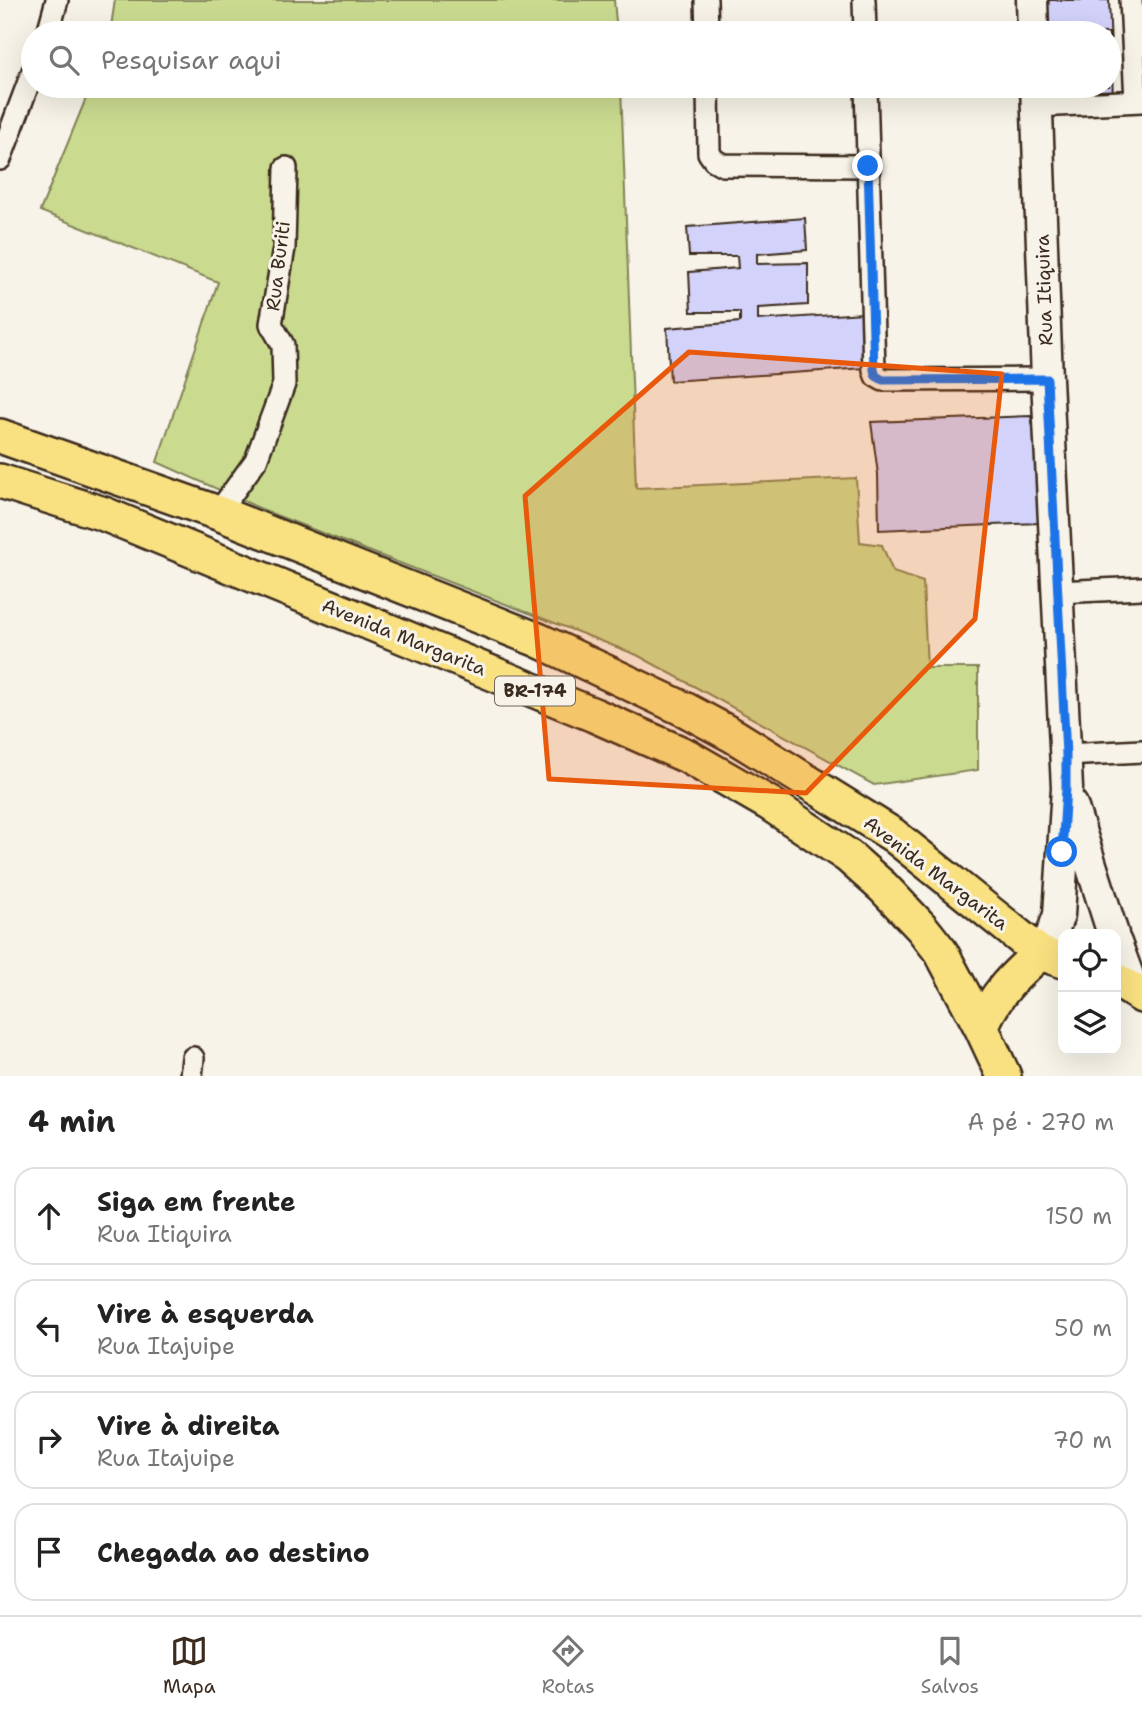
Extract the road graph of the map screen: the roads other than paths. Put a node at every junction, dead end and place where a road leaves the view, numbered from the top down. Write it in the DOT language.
graph roads {
  1 [pos="57,0"];
  2 [pos="706,0"];
  3 [pos="864,0"];
  4 [pos="1032,0"];
  5 [pos="1131,0"];
  6 [pos="51,21"];
  7 [pos="707,21"];
  8 [pos="865,21"];
  9 [pos="1033,21"];
  10 [pos="23,98"];
  11 [pos="708,98"];
  12 [pos="866,98"];
  13 [pos="1036,98"];
  14 [pos="1077,98"];
  15 [pos="1139,101"];
  16 [pos="0,159"];
  17 [pos="868,166"];
  18 [pos="286,168"];
  19 [pos="1047,379"];
  20 [pos="0,436"];
  21 [pos="0,481"];
  22 [pos="218,513"];
  23 [pos="1142,588"];
  24 [pos="1058,592"];
  25 [pos="1142,751"];
  26 [pos="1066,755"];
  27 [pos="1066,788"];
  28 [pos="1111,929"];
  29 [pos="1052,957"];
  30 [pos="1121,959"];
  31 [pos="1130,988"];
  32 [pos="981,1027"];
  33 [pos="1004,1076"];
  1 -- 6 [label="street"];
  2 -- 7 [label="street"];
  3 -- 8 [label="street"];
  4 -- 9 [label="street"];
  5 -- 15 [label="street"];
  10 -- 16 [label="street"];
  11 -- 17 [label="street"];
  12 -- 17 [label="street"];
  13 -- 19 [label="street, Rua Itiquira"];
  14 -- 15 [label="street"];
  17 -- 19 [label="street"];
  18 -- 22 [label="street, Rua Buriti"];
  19 -- 24 [label="street, Rua Itiquira"];
  20 -- 22 [label="main road, Avenida Margarita / BR-174"];
  21 -- 32 [label="main road, Avenida Margarita / BR-174"];
  22 -- 29 [label="main road, Avenida Margarita / BR-174"];
  23 -- 24 [label="street"];
  24 -- 26 [label="street, Rua Itiquira"];
  25 -- 26 [label="street"];
  26 -- 27 [label="street, Rua Itiquira"];
  27 -- 28 [label="street, Rua Itiquira"];
  27 -- 29 [label="street, Rua Itiquira"];
  29 -- 32 [label="main road"];
  30 -- 31 [label="street"];
  32 -- 33 [label="main road, Avenida Margarita / BR-174"];
}
